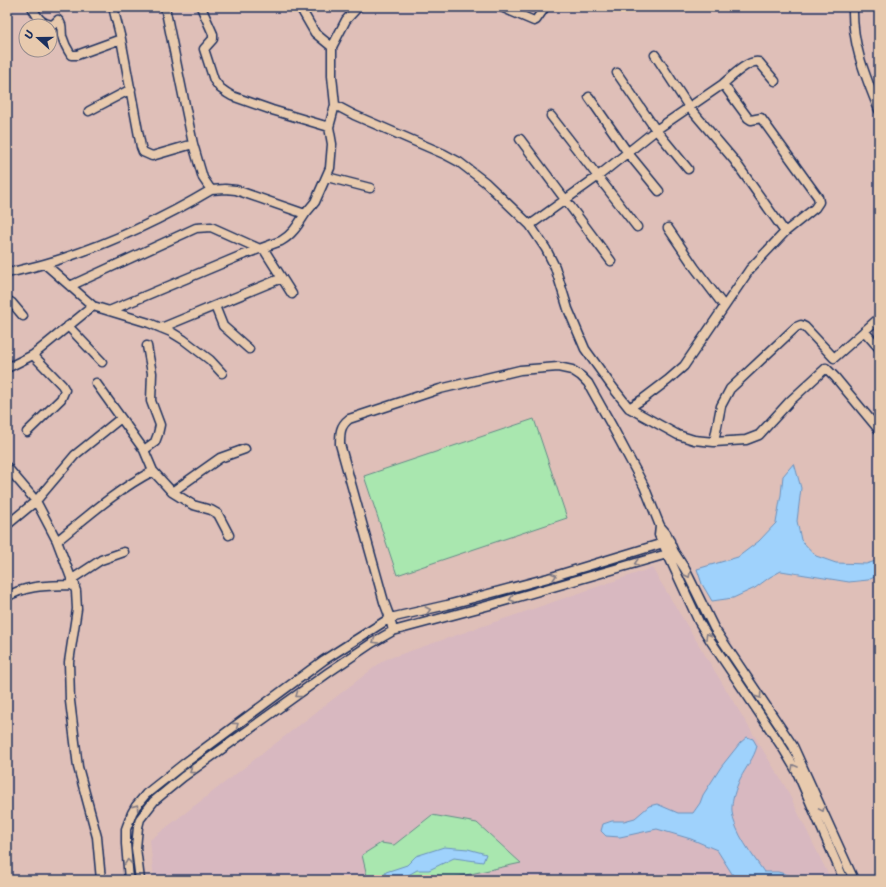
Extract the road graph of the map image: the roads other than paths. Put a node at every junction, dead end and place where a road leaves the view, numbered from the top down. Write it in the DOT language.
graph roads {
  1 [pos="32,7"];
  2 [pos="113,7"];
  3 [pos="165,7"];
  4 [pos="201,7"];
  5 [pos="300,7"];
  6 [pos="358,7"];
  7 [pos="501,7"];
  8 [pos="545,7"];
  9 [pos="853,7"];
  10 [pos="121,39"];
  11 [pos="332,47"];
  12 [pos="655,55"];
  13 [pos="617,73"];
  14 [pos="775,80"];
  15 [pos="723,84"];
  16 [pos="130,89"];
  17 [pos="589,97"];
  18 [pos="335,105"];
  19 [pos="689,107"];
  20 [pos="879,110"];
  21 [pos="89,111"];
  22 [pos="551,116"];
  23 [pos="329,126"];
  24 [pos="656,130"];
  25 [pos="520,139"];
  26 [pos="193,144"];
  27 [pos="628,153"];
  28 [pos="688,169"];
  29 [pos="327,177"];
  30 [pos="597,177"];
  31 [pos="370,188"];
  32 [pos="211,190"];
  33 [pos="659,191"];
  34 [pos="564,200"];
  35 [pos="305,214"];
  36 [pos="530,226"];
  37 [pos="637,227"];
  38 [pos="668,228"];
  39 [pos="785,232"];
  40 [pos="261,248"];
  41 [pos="611,261"];
  42 [pos="44,264"];
  43 [pos="7,274"];
  44 [pos="282,278"];
  45 [pos="70,286"];
  46 [pos="292,294"];
  47 [pos="7,300"];
  48 [pos="93,306"];
  49 [pos="215,306"];
  50 [pos="724,306"];
  51 [pos="109,311"];
  52 [pos="23,316"];
  53 [pos="879,318"];
  54 [pos="68,326"];
  55 [pos="161,328"];
  56 [pos="864,331"];
  57 [pos="147,346"];
  58 [pos="879,348"];
  59 [pos="249,349"];
  60 [pos="33,355"];
  61 [pos="834,358"];
  62 [pos="102,362"];
  63 [pos="7,368"];
  64 [pos="826,368"];
  65 [pos="222,373"];
  66 [pos="96,383"];
  67 [pos="629,408"];
  68 [pos="121,418"];
  69 [pos="879,430"];
  70 [pos="27,432"];
  71 [pos="714,442"];
  72 [pos="245,449"];
  73 [pos="144,450"];
  74 [pos="7,467"];
  75 [pos="153,471"];
  76 [pos="172,492"];
  77 [pos="36,501"];
  78 [pos="7,525"];
  79 [pos="229,535"];
  80 [pos="57,541"];
  81 [pos="666,542"];
  82 [pos="124,552"];
  83 [pos="671,553"];
  84 [pos="73,582"];
  85 [pos="7,597"];
  86 [pos="390,618"];
  87 [pos="393,631"];
  88 [pos="737,664"];
  89 [pos="729,669"];
  90 [pos="102,880"];
  91 [pos="130,880"];
  92 [pos="140,880"];
  93 [pos="844,880"];
  94 [pos="854,880"];
  1 -- 10 [label="street"];
  2 -- 10 [label="street"];
  3 -- 26 [label="street"];
  4 -- 23 [label="street"];
  5 -- 11 [label="street"];
  6 -- 11 [label="street"];
  7 -- 8 [label="street"];
  9 -- 20 [label="street"];
  10 -- 16 [label="street"];
  11 -- 18 [label="street"];
  12 -- 19 [label="street"];
  13 -- 24 [label="street"];
  14 -- 15 [label="street"];
  15 -- 19 [label="street"];
  15 -- 39 [label="street"];
  16 -- 21 [label="street"];
  16 -- 26 [label="street"];
  17 -- 27 [label="street"];
  18 -- 23 [label="street"];
  18 -- 36 [label="street"];
  19 -- 24 [label="street"];
  19 -- 39 [label="street"];
  22 -- 30 [label="street"];
  23 -- 29 [label="street"];
  24 -- 27 [label="street"];
  24 -- 28 [label="street"];
  25 -- 34 [label="street"];
  26 -- 32 [label="street"];
  27 -- 30 [label="street"];
  27 -- 33 [label="street"];
  29 -- 31 [label="street"];
  29 -- 35 [label="street"];
  30 -- 34 [label="street"];
  30 -- 37 [label="street"];
  32 -- 35 [label="street"];
  32 -- 42 [label="street"];
  34 -- 36 [label="street"];
  34 -- 41 [label="street"];
  35 -- 40 [label="street"];
  36 -- 67 [label="street"];
  38 -- 50 [label="street"];
  39 -- 50 [label="street"];
  40 -- 44 [label="street"];
  40 -- 45 [label="street"];
  40 -- 51 [label="street"];
  42 -- 43 [label="street"];
  42 -- 45 [label="street"];
  44 -- 46 [label="street"];
  44 -- 49 [label="street"];
  45 -- 48 [label="street"];
  47 -- 52 [label="street"];
  48 -- 51 [label="street"];
  48 -- 54 [label="street"];
  49 -- 55 [label="street"];
  49 -- 59 [label="street"];
  50 -- 67 [label="street"];
  51 -- 55 [label="street"];
  53 -- 56 [label="street"];
  54 -- 60 [label="street"];
  54 -- 62 [label="street"];
  55 -- 65 [label="street"];
  56 -- 58 [label="street"];
  56 -- 61 [label="street"];
  57 -- 73 [label="street"];
  60 -- 63 [label="street"];
  60 -- 70 [label="street"];
  61 -- 64 [label="street"];
  61 -- 71 [label="street"];
  64 -- 69 [label="street"];
  64 -- 71 [label="street"];
  66 -- 68 [label="street"];
  67 -- 71 [label="street"];
  68 -- 73 [label="street"];
  68 -- 77 [label="street"];
  72 -- 76 [label="street"];
  73 -- 75 [label="street"];
  74 -- 77 [label="street"];
  75 -- 76 [label="street"];
  75 -- 80 [label="street"];
  76 -- 79 [label="street"];
  77 -- 78 [label="street"];
  77 -- 80 [label="street"];
  80 -- 84 [label="street"];
  81 -- 83 [label="street"];
  86 -- 81 [label="street, one-way"];
  81 -- 86 [label="street"];
  82 -- 84 [label="street"];
  83 -- 87 [label="street, one-way"];
  83 -- 88 [label="street, one-way"];
  89 -- 83 [label="street, one-way"];
  84 -- 85 [label="street"];
  84 -- 90 [label="street"];
  86 -- 87 [label="street"];
  91 -- 86 [label="street, one-way"];
  87 -- 92 [label="street, one-way"];
  88 -- 89 [label="street"];
  88 -- 94 [label="street, one-way"];
  93 -- 89 [label="street, one-way"];
}
